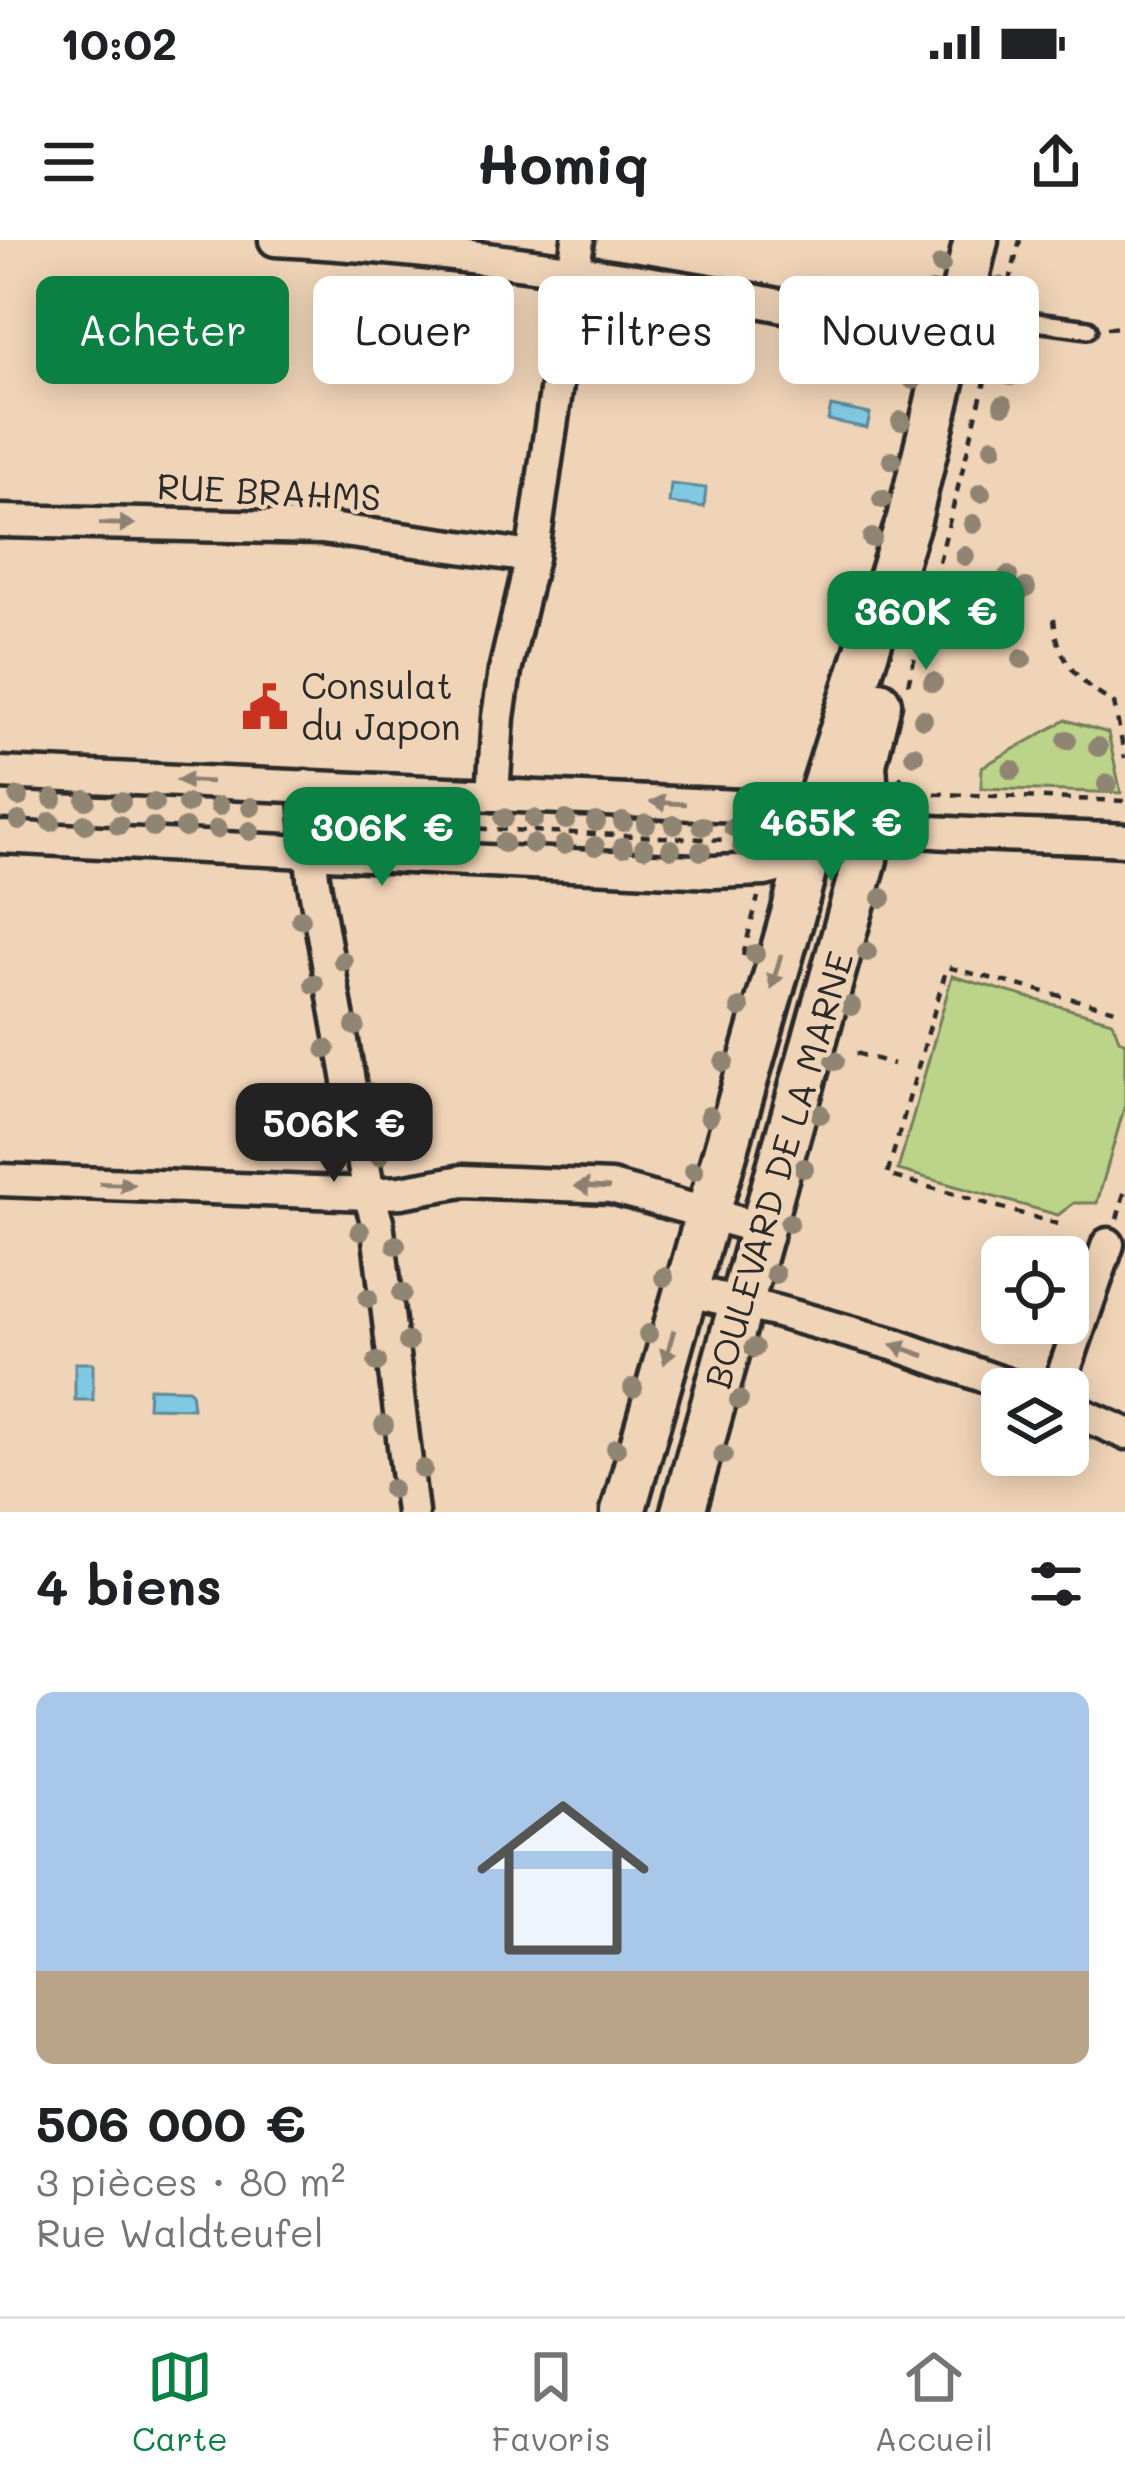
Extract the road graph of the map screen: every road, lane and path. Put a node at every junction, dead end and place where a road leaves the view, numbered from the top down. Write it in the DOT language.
graph roads {
  1 [pos="275,240"];
  2 [pos="976,240"];
  3 [pos="1020,240"];
  4 [pos="577,256"];
  5 [pos="967,276"];
  6 [pos="1011,276"];
  7 [pos="779,303"];
  8 [pos="1039,322"];
  9 [pos="1088,328"];
  10 [pos="941,384"];
  11 [pos="984,384"];
  12 [pos="910,519"];
  13 [pos="0,521"];
  14 [pos="532,557"];
  15 [pos="1054,618"];
  16 [pos="908,682"];
  17 [pos="1125,758"];
  18 [pos="887,767"];
  19 [pos="0,773"];
  20 [pos="305,786"];
  21 [pos="917,793"];
  22 [pos="493,795"];
  23 [pos="1125,801"];
  24 [pos="917,806"];
  25 [pos="814,817"];
  26 [pos="307,821"];
  27 [pos="868,826"];
  28 [pos="0,837"];
  29 [pos="1125,840"];
  30 [pos="727,841"];
  31 [pos="309,853"];
  32 [pos="807,859"];
  33 [pos="1116,1010"];
  34 [pos="856,1053"];
  35 [pos="893,1064"];
  36 [pos="905,1067"];
  37 [pos="917,1070"];
  38 [pos="0,1180"];
  39 [pos="1125,1190"];
  40 [pos="370,1194"];
  41 [pos="1119,1212"];
  42 [pos="705,1215"];
  43 [pos="1058,1224"];
  44 [pos="763,1229"];
  45 [pos="1108,1244"];
  46 [pos="685,1290"];
  47 [pos="742,1303"];
  48 [pos="1065,1368"];
  49 [pos="981,1376"];
  50 [pos="1089,1417"];
  51 [pos="1125,1433"];
  52 [pos="412,1512"];
  53 [pos="623,1512"];
  54 [pos="682,1512"];
  1 -- 4 [label="street"];
  2 -- 5 [label="street"];
  3 -- 6 [label="path"];
  4 -- 7 [label="street"];
  4 -- 14 [label="street"];
  8 -- 9 [label="lane"];
  10 -- 12 [label="street"];
  11 -- 16 [label="path"];
  12 -- 25 [label="street, BOULEVARD DE LA MARNE"];
  12 -- 27 [label="street, BOULEVARD DE LA MARNE"];
  13 -- 14 [label="street, RUE BRAHMS, one-way"];
  14 -- 22 [label="street"];
  15 -- 17 [label="path"];
  18 -- 21 [label="path"];
  20 -- 19 [label="street, one-way"];
  20 -- 22 [label="street"];
  20 -- 26 [label="street"];
  21 -- 23 [label="path"];
  21 -- 24 [label="path"];
  25 -- 22 [label="street, one-way"];
  25 -- 27 [label="street"];
  25 -- 32 [label="street, BOULEVARD DE LA MARNE"];
  26 -- 30 [label="path"];
  26 -- 31 [label="street"];
  27 -- 29 [label="street"];
  27 -- 32 [label="street"];
  27 -- 44 [label="street, BOULEVARD DE LA MARNE"];
  28 -- 31 [label="street"];
  31 -- 32 [label="street"];
  31 -- 40 [label="street"];
  32 -- 42 [label="street, BOULEVARD DE LA MARNE, one-way"];
  33 -- 37 [label="path"];
  34 -- 35 [label="path"];
  36 -- 37 [label="path"];
  37 -- 43 [label="path"];
  38 -- 40 [label="street, one-way"];
  39 -- 41 [label="path"];
  42 -- 40 [label="street, one-way"];
  40 -- 52 [label="street"];
  42 -- 44 [label="street"];
  42 -- 46 [label="street, BOULEVARD DE LA MARNE"];
  44 -- 47 [label="street, BOULEVARD DE LA MARNE"];
  45 -- 48 [label="street"];
  46 -- 47 [label="street"];
  46 -- 53 [label="street, BOULEVARD DE LA MARNE, one-way"];
  49 -- 47 [label="street, one-way"];
  47 -- 54 [label="street, BOULEVARD DE LA MARNE"];
  50 -- 51 [label="street"];
}
